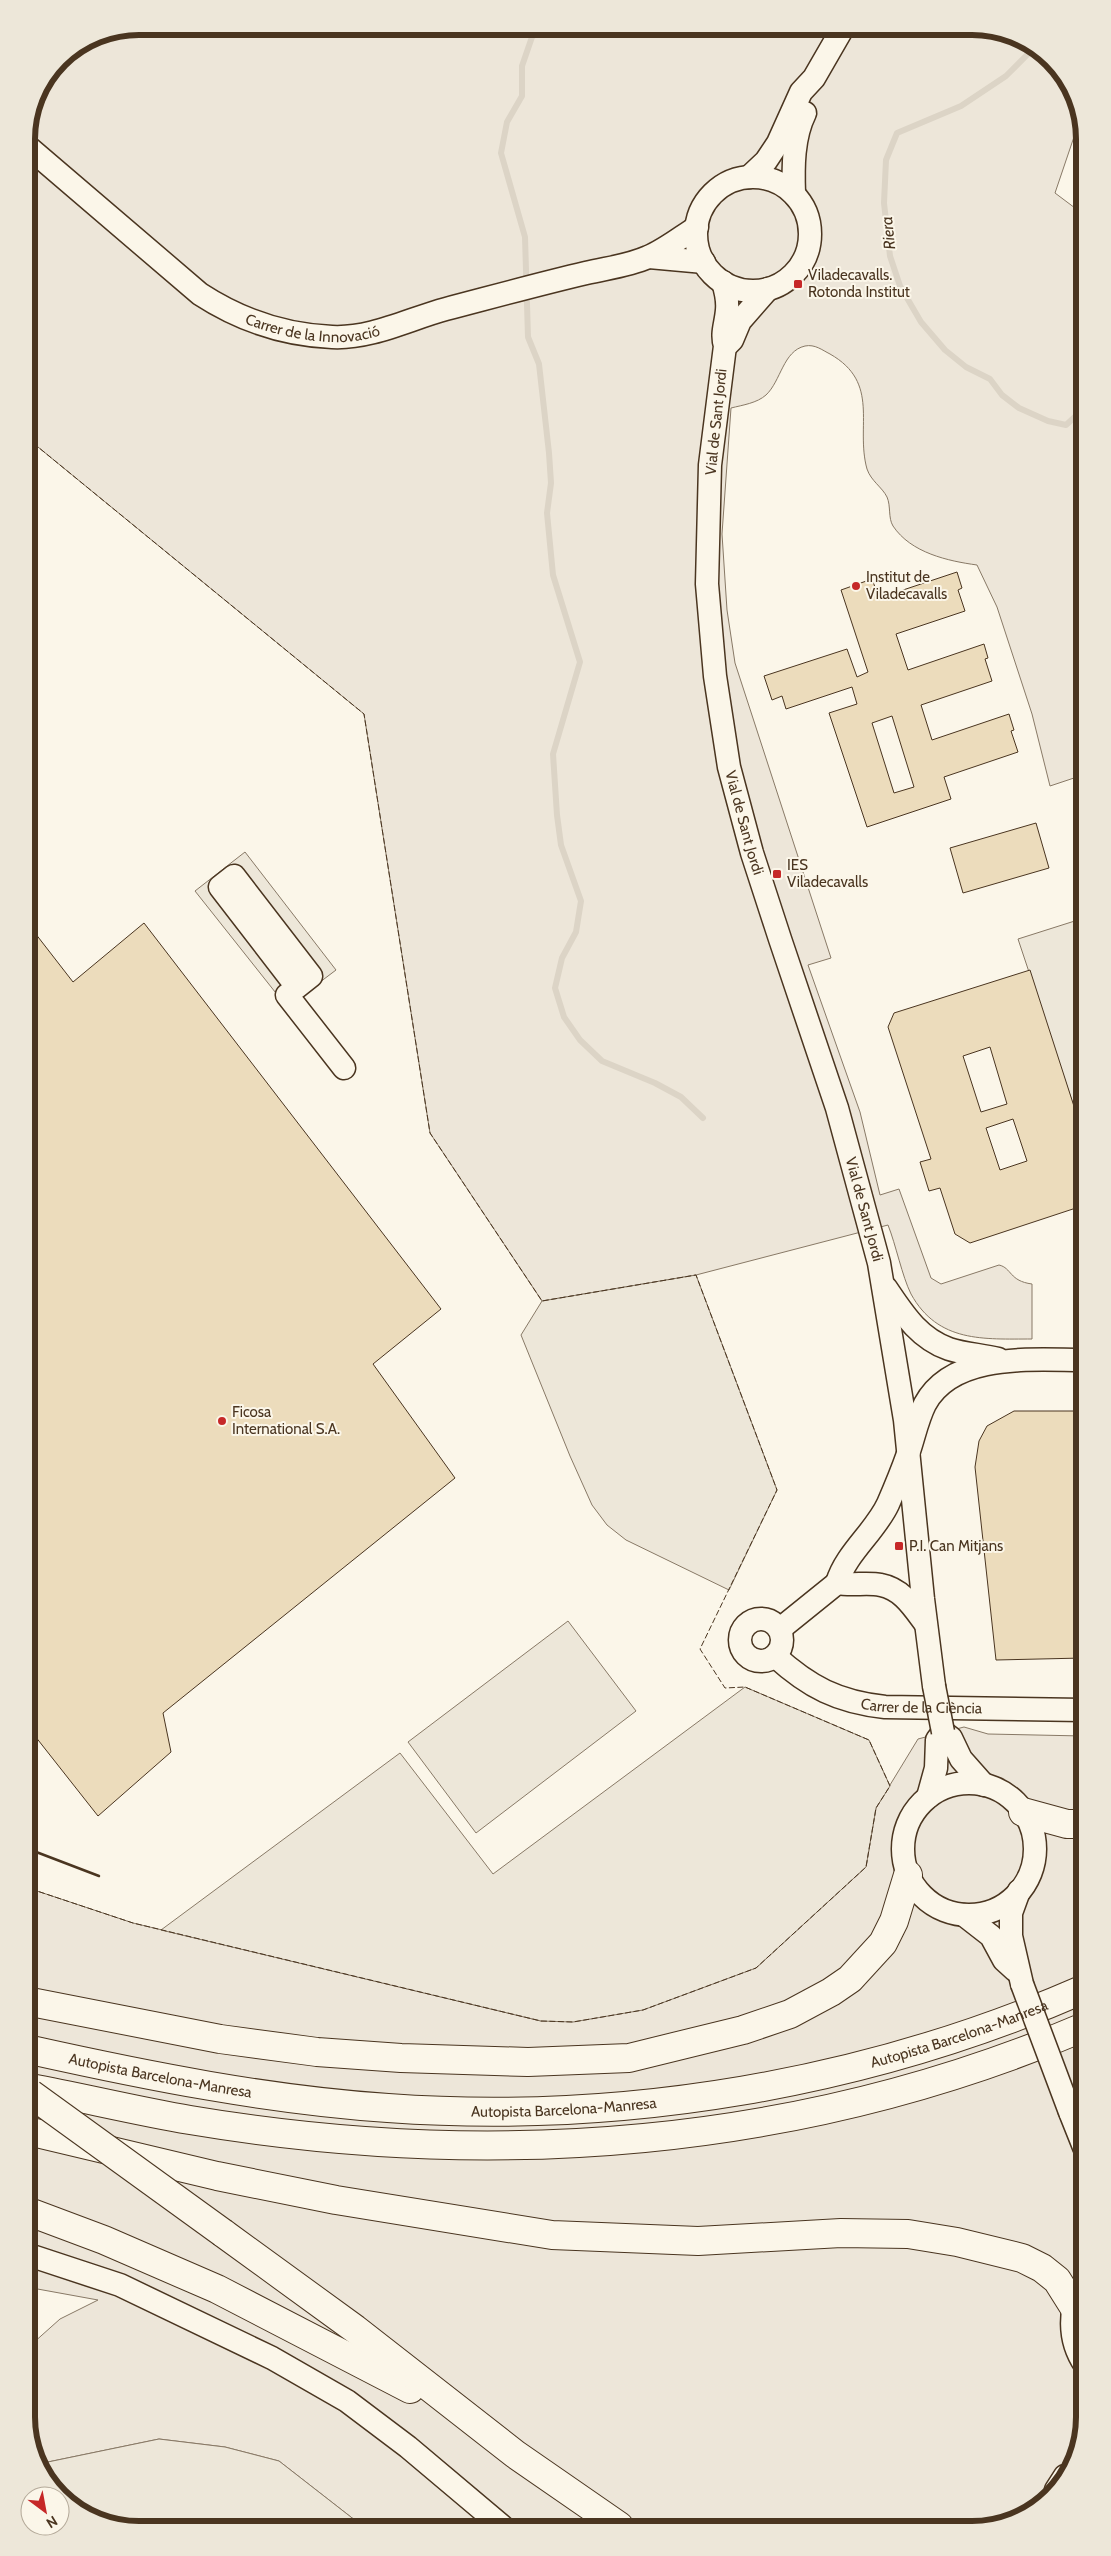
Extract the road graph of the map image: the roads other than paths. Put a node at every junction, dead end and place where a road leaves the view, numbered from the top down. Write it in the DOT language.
graph roads {
  1 [pos="839,35"];
  2 [pos="814,78"];
  3 [pos="35,154"];
  4 [pos="749,177"];
  5 [pos="794,194"];
  6 [pos="697,227"];
  7 [pos="649,257"];
  8 [pos="704,262"];
  9 [pos="723,282"];
  10 [pos="768,288"];
  11 [pos="725,346"];
  12 [pos="297,987"];
  13 [pos="344,1068"];
  14 [pos="882,1283"];
  15 [pos="1001,1360"];
  16 [pos="1076,1360"];
  17 [pos="908,1454"];
  18 [pos="838,1583"];
  19 [pos="926,1626"];
  20 [pos="780,1629"];
  21 [pos="774,1656"];
  22 [pos="1076,1710"];
  23 [pos="943,1732"];
  24 [pos="984,1785"];
  25 [pos="928,1797"];
  26 [pos="1023,1812"];
  27 [pos="1076,1824"];
  28 [pos="908,1875"];
  29 [pos="1019,1891"];
  30 [pos="964,1915"];
  31 [pos="1019,1978"];
  32 [pos="1076,1992"];
  33 [pos="35,2003"];
  34 [pos="1076,2029"];
  35 [pos="35,2051"];
  36 [pos="35,2089"];
  37 [pos="35,2097"];
  38 [pos="35,2106"];
  39 [pos="190,2120"];
  40 [pos="1076,2127"];
  41 [pos="35,2133"];
  42 [pos="35,2214"];
  43 [pos="35,2257"];
  44 [pos="1076,2303"];
  45 [pos="1074,2308"];
  46 [pos="1076,2344"];
  47 [pos="473,2423"];
  48 [pos="496,2521"];
  49 [pos="611,2521"];
  1 -- 2 [label="street"];
  2 -- 4 [label="street"];
  2 -- 5 [label="street"];
  3 -- 7 [label="street, Carrer de la Innovació"];
  4 -- 5 [label="street"];
  4 -- 6 [label="street"];
  5 -- 10 [label="street"];
  6 -- 7 [label="street, Carrer de la Innovació"];
  6 -- 8 [label="street"];
  7 -- 8 [label="street, Carrer de la Innovació"];
  8 -- 9 [label="street"];
  9 -- 10 [label="street"];
  9 -- 11 [label="street, Vial de Sant Jordi"];
  10 -- 11 [label="street"];
  11 -- 14 [label="street, Vial de Sant Jordi"];
  12 -- 12 [label="street"];
  12 -- 13 [label="street"];
  14 -- 15 [label="street"];
  14 -- 17 [label="street, Vial de Sant Jordi"];
  15 -- 16 [label="street"];
  15 -- 17 [label="street"];
  17 -- 18 [label="street"];
  17 -- 19 [label="street, Vial de Sant Jordi"];
  18 -- 19 [label="street"];
  18 -- 20 [label="street"];
  19 -- 23 [label="street, Vial de Sant Jordi, bridge"];
  20 -- 21 [label="street"];
  20 -- 21 [label="street"];
  21 -- 22 [label="street, Carrer de la Ciència"];
  23 -- 24 [label="street"];
  23 -- 25 [label="street"];
  24 -- 25 [label="street"];
  24 -- 26 [label="street"];
  25 -- 28 [label="street"];
  26 -- 27 [label="main road"];
  26 -- 29 [label="street"];
  28 -- 30 [label="street"];
  28 -- 33 [label="main road"];
  29 -- 30 [label="street"];
  29 -- 31 [label="street"];
  30 -- 31 [label="street"];
  31 -- 40 [label="street, bridge"];
  32 -- 35 [label="main road, Autopista Barcelona-Manresa"];
  34 -- 39 [label="main road"];
  36 -- 39 [label="main road"];
  37 -- 47 [label="main road, bridge"];
  38 -- 39 [label="main road"];
  41 -- 45 [label="main road"];
  42 -- 47 [label="main road"];
  43 -- 48 [label="street"];
  44 -- 45 [label="street"];
  45 -- 46 [label="street"];
  47 -- 49 [label="main road"];
}
